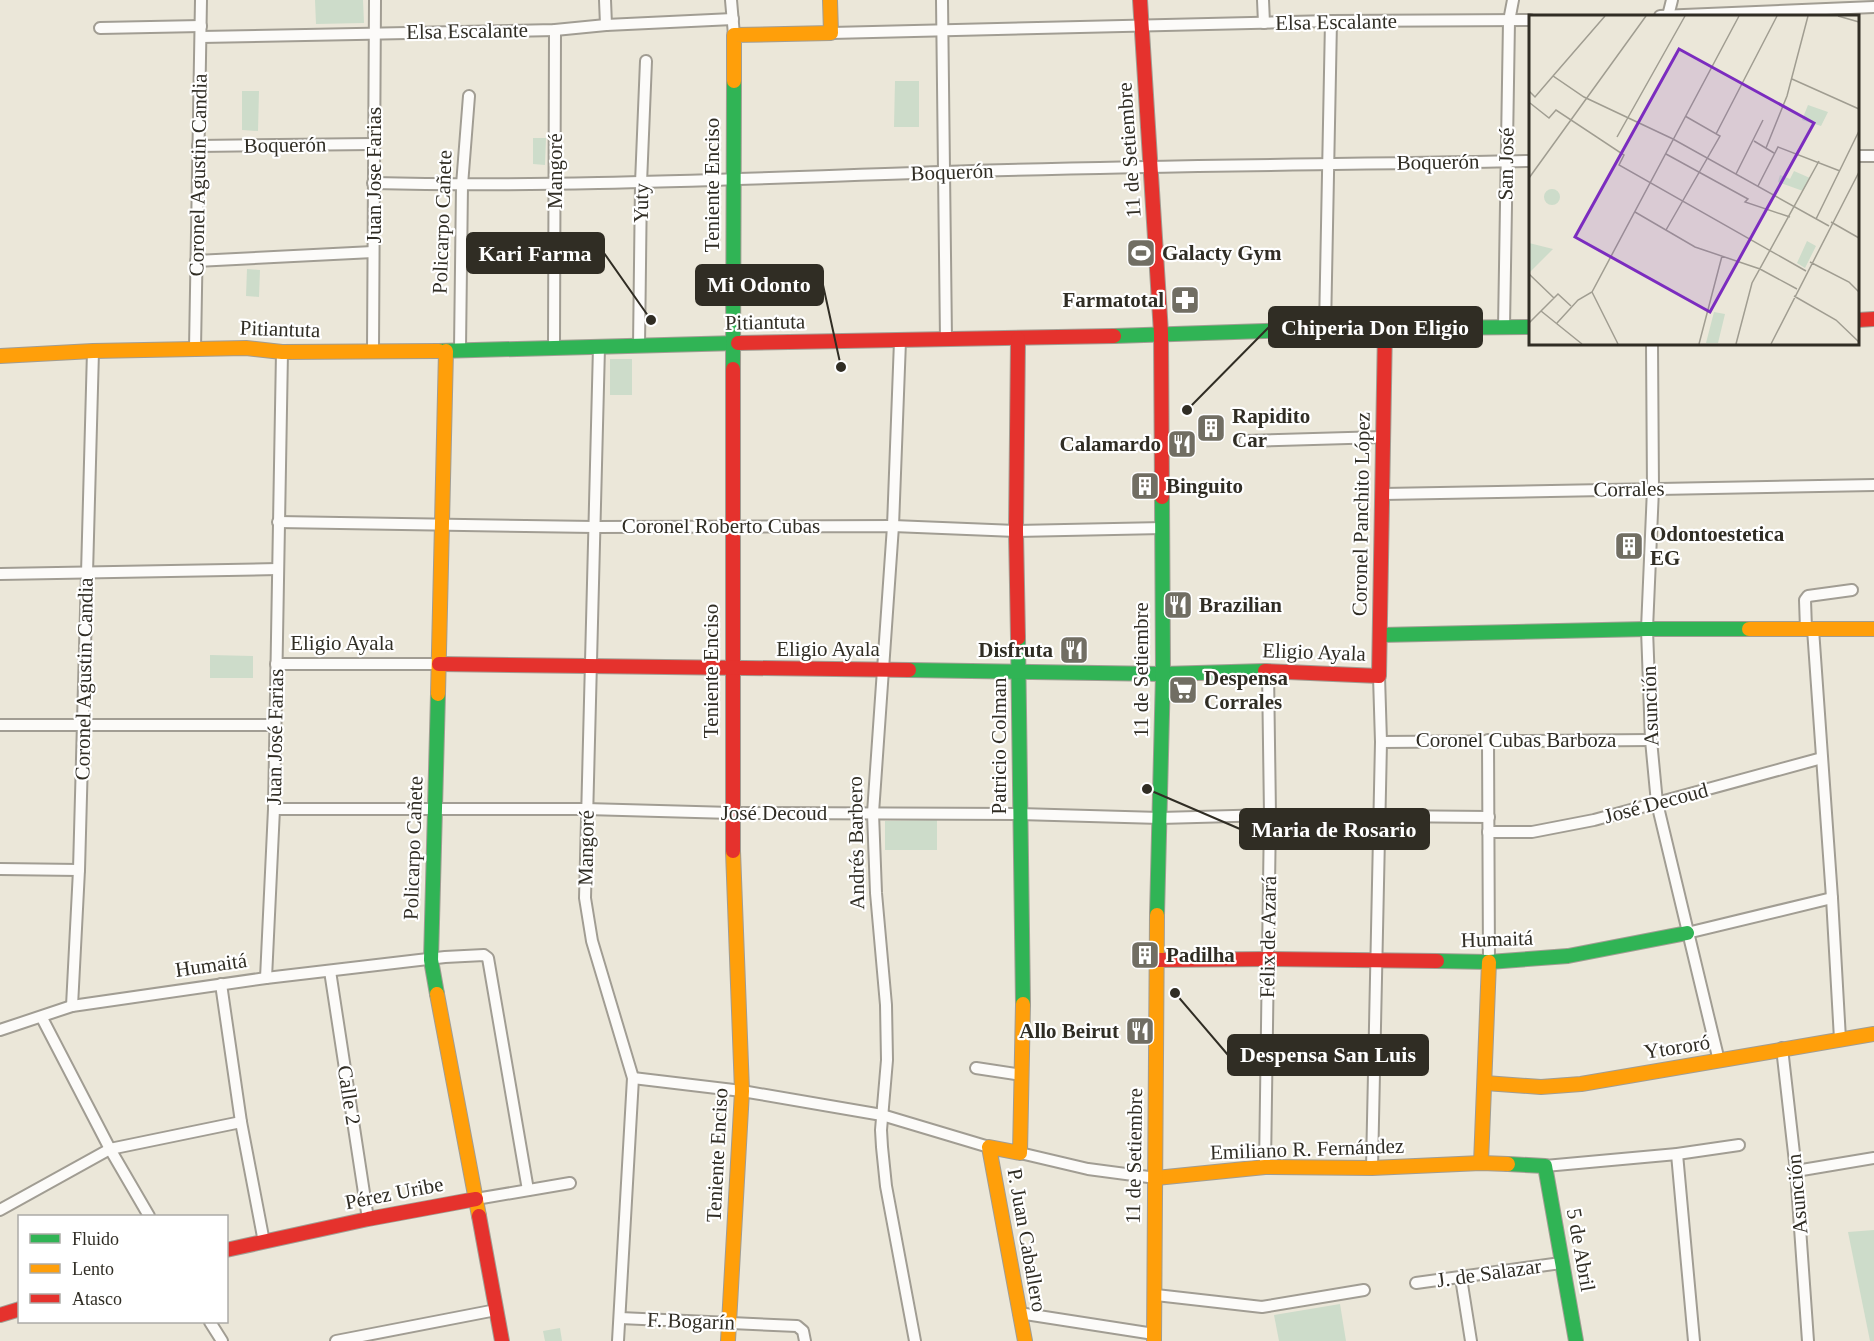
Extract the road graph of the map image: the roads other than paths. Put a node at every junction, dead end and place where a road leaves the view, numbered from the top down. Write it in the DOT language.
graph roads {
  1 [pos="201,0"];
  2 [pos="375,0"];
  3 [pos="605,0"];
  4 [pos="731,0"];
  5 [pos="830,0"];
  6 [pos="942,0"];
  7 [pos="1140,0"];
  8 [pos="1263,0"];
  9 [pos="1513,0"];
  10 [pos="1672,0"];
  11 [pos="1874,7"];
  12 [pos="1813,9"];
  13 [pos="1668,15"];
  14 [pos="1696,15"];
  15 [pos="733,19"];
  16 [pos="1529,20"];
  17 [pos="1331,21"];
  18 [pos="1509,21"];
  19 [pos="1264,22"];
  20 [pos="606,25"];
  21 [pos="1142,25"];
  22 [pos="100,28"];
  23 [pos="555,30"];
  24 [pos="943,30"];
  25 [pos="201,32"];
  26 [pos="376,33"];
  27 [pos="831,33"];
  28 [pos="734,35"];
  29 [pos="646,61"];
  30 [pos="470,96"];
  31 [pos="373,144"];
  32 [pos="198,146"];
  33 [pos="1529,160"];
  34 [pos="1506,161"];
  35 [pos="1328,164"];
  36 [pos="1151,168"];
  37 [pos="945,172"];
  38 [pos="734,181"];
  39 [pos="373,183"];
  40 [pos="555,183"];
  41 [pos="640,183"];
  42 [pos="462,185"];
  43 [pos="373,252"];
  44 [pos="196,261"];
  45 [pos="1529,327"];
  46 [pos="1385,328"];
  47 [pos="1504,328"];
  48 [pos="1325,329"];
  49 [pos="1161,333"];
  50 [pos="1018,339"];
  51 [pos="946,340"];
  52 [pos="900,341"];
  53 [pos="732,343"];
  54 [pos="1652,345"];
  55 [pos="639,346"];
  56 [pos="554,347"];
  57 [pos="599,347"];
  58 [pos="195,349"];
  59 [pos="460,349"];
  60 [pos="93,351"];
  61 [pos="374,351"];
  62 [pos="446,351"];
  63 [pos="282,352"];
  64 [pos="0,356"];
  65 [pos="1383,437"];
  66 [pos="1245,441"];
  67 [pos="1874,485"];
  68 [pos="1653,489"];
  69 [pos="1383,494"];
  70 [pos="278,522"];
  71 [pos="443,523"];
  72 [pos="733,525"];
  73 [pos="594,526"];
  74 [pos="893,526"];
  75 [pos="1163,528"];
  76 [pos="1016,531"];
  77 [pos="278,569"];
  78 [pos="86,572"];
  79 [pos="0,574"];
  80 [pos="1852,590"];
  81 [pos="1647,629"];
  82 [pos="1810,629"];
  83 [pos="1874,629"];
  84 [pos="1381,635"];
  85 [pos="276,664"];
  86 [pos="439,664"];
  87 [pos="592,666"];
  88 [pos="731,669"];
  89 [pos="882,670"];
  90 [pos="1020,671"];
  91 [pos="1268,671"];
  92 [pos="1162,674"];
  93 [pos="1379,676"];
  94 [pos="0,725"];
  95 [pos="82,725"];
  96 [pos="275,725"];
  97 [pos="1488,740"];
  98 [pos="1651,740"];
  99 [pos="1381,742"];
  100 [pos="1822,758"];
  101 [pos="1657,803"];
  102 [pos="274,809"];
  103 [pos="436,809"];
  104 [pos="586,809"];
  105 [pos="732,813"];
  106 [pos="873,813"];
  107 [pos="1019,814"];
  108 [pos="1270,815"];
  109 [pos="1380,816"];
  110 [pos="1489,817"];
  111 [pos="1160,818"];
  112 [pos="1488,832"];
  113 [pos="0,869"];
  114 [pos="79,870"];
  115 [pos="1832,898"];
  116 [pos="1687,933"];
  117 [pos="1268,959"];
  118 [pos="431,960"];
  119 [pos="1156,960"];
  120 [pos="1378,960"];
  121 [pos="1489,962"];
  122 [pos="330,971"];
  123 [pos="266,978"];
  124 [pos="221,984"];
  125 [pos="72,1006"];
  126 [pos="42,1018"];
  127 [pos="0,1030"];
  128 [pos="1874,1034"];
  129 [pos="1840,1039"];
  130 [pos="1782,1048"];
  131 [pos="1719,1062"];
  132 [pos="976,1068"];
  133 [pos="1022,1075"];
  134 [pos="633,1078"];
  135 [pos="1485,1083"];
  136 [pos="742,1091"];
  137 [pos="882,1115"];
  138 [pos="241,1122"];
  139 [pos="1739,1145"];
  140 [pos="989,1147"];
  141 [pos="110,1149"];
  142 [pos="1020,1153"];
  143 [pos="1677,1154"];
  144 [pos="1874,1158"];
  145 [pos="1481,1163"];
  146 [pos="1545,1166"];
  147 [pos="1265,1167"];
  148 [pos="1372,1168"];
  149 [pos="1796,1171"];
  150 [pos="1156,1178"];
  151 [pos="570,1183"];
  152 [pos="528,1190"];
  153 [pos="476,1199"];
  154 [pos="0,1209"];
  155 [pos="148,1215"];
  156 [pos="368,1219"];
  157 [pos="264,1242"];
  158 [pos="228,1250"];
  159 [pos="1561,1263"];
  160 [pos="1461,1278"];
  161 [pos="1416,1284"];
  162 [pos="1364,1290"];
  163 [pos="1156,1295"];
  164 [pos="18,1310"];
  165 [pos="496,1310"];
  166 [pos="1019,1313"];
  167 [pos="0,1315"];
  168 [pos="620,1318"];
  169 [pos="728,1322"];
  170 [pos="211,1323"];
  171 [pos="1154,1337"];
  172 [pos="222,1341"];
  173 [pos="336,1341"];
  174 [pos="502,1341"];
  175 [pos="618,1341"];
  176 [pos="728,1341"];
  177 [pos="805,1341"];
  178 [pos="915,1341"];
  179 [pos="1024,1341"];
  180 [pos="1471,1341"];
  181 [pos="1576,1341"];
  182 [pos="1694,1341"];
  183 [pos="1808,1341"];
  1 -- 25 [label="street, Coronel Agustin Candia"];
  2 -- 26 [label="street, Juan Jose Farias"];
  3 -- 20 [label="street"];
  4 -- 15 [label="street, Teniente Enciso"];
  5 -- 27 [label="street"];
  6 -- 24 [label="street"];
  7 -- 21 [label="street, 11 de Setiembre"];
  8 -- 19 [label="street"];
  9 -- 18 [label="street, San José"];
  10 -- 13 [label="street"];
  11 -- 12 [label="street"];
  12 -- 14 [label="street"];
  15 -- 20 [label="street, Elsa Escalante"];
  15 -- 28 [label="street, Teniente Enciso"];
  16 -- 18 [label="street, Elsa Escalante"];
  17 -- 18 [label="street, Elsa Escalante"];
  17 -- 19 [label="street, Elsa Escalante"];
  17 -- 35 [label="street"];
  18 -- 34 [label="street, San José"];
  19 -- 21 [label="street, Elsa Escalante"];
  20 -- 23 [label="street, Elsa Escalante"];
  21 -- 24 [label="street, Elsa Escalante"];
  21 -- 36 [label="street, 11 de Setiembre"];
  22 -- 25 [label="street, Elsa Escalante"];
  23 -- 26 [label="street, Elsa Escalante"];
  23 -- 40 [label="street, Mangoré"];
  24 -- 27 [label="street, Elsa Escalante"];
  24 -- 37 [label="street"];
  25 -- 26 [label="street, Elsa Escalante"];
  25 -- 32 [label="street, Coronel Agustin Candia"];
  26 -- 31 [label="street, Juan Jose Farias"];
  27 -- 28 [label="street"];
  28 -- 38 [label="street, Teniente Enciso"];
  29 -- 41 [label="street, Yuty"];
  30 -- 42 [label="street, Policarpo Cañete"];
  31 -- 32 [label="street, Boquerón"];
  31 -- 39 [label="street, Juan Jose Farias"];
  32 -- 44 [label="street, Coronel Agustin Candia"];
  33 -- 34 [label="street, Boquerón"];
  34 -- 35 [label="street, Boquerón"];
  34 -- 47 [label="street, San José"];
  35 -- 36 [label="street, Boquerón"];
  35 -- 48 [label="street"];
  36 -- 37 [label="street, Boquerón"];
  36 -- 49 [label="street, 11 de Setiembre"];
  37 -- 38 [label="street, Boquerón"];
  37 -- 51 [label="street"];
  38 -- 41 [label="street, Boquerón"];
  38 -- 53 [label="street, Teniente Enciso"];
  39 -- 42 [label="street, Boquerón"];
  39 -- 43 [label="street, Juan Jose Farias"];
  40 -- 41 [label="street, Boquerón"];
  40 -- 42 [label="street, Boquerón"];
  40 -- 56 [label="street, Mangoré"];
  41 -- 55 [label="street, Yuty"];
  42 -- 59 [label="street, Policarpo Cañete"];
  43 -- 44 [label="street"];
  43 -- 61 [label="street, Juan Jose Farias"];
  44 -- 58 [label="street, Coronel Agustin Candia"];
  45 -- 47 [label="street, Pitiantuta"];
  46 -- 47 [label="street, Pitiantuta"];
  46 -- 48 [label="street, Pitiantuta"];
  46 -- 65 [label="street, Coronel Panchito López"];
  48 -- 49 [label="street, Pitiantuta"];
  49 -- 50 [label="street, Pitiantuta"];
  49 -- 75 [label="street, 11 de Setiembre"];
  50 -- 51 [label="street, Pitiantuta"];
  50 -- 76 [label="street, Patricio Colman"];
  51 -- 52 [label="street, Pitiantuta"];
  52 -- 53 [label="street, Pitiantuta"];
  52 -- 74 [label="street, Andrés Barbero"];
  53 -- 55 [label="street, Pitiantuta"];
  53 -- 72 [label="street, Teniente Enciso"];
  54 -- 68 [label="street, Asunción"];
  55 -- 57 [label="street, Pitiantuta"];
  56 -- 57 [label="street, Pitiantuta"];
  56 -- 59 [label="street, Pitiantuta"];
  57 -- 73 [label="street, Mangoré"];
  58 -- 60 [label="street, Pitiantuta"];
  58 -- 63 [label="street, Pitiantuta"];
  59 -- 62 [label="street, Pitiantuta"];
  60 -- 64 [label="street, Pitiantuta"];
  60 -- 78 [label="street, Coronel Agustin Candia"];
  61 -- 62 [label="street, Pitiantuta"];
  61 -- 63 [label="street, Pitiantuta"];
  62 -- 71 [label="street, Policarpo Cañete"];
  63 -- 70 [label="street, Juan José Farias"];
  65 -- 66 [label="street"];
  65 -- 69 [label="street, Coronel Panchito López"];
  67 -- 68 [label="street, Corrales"];
  68 -- 69 [label="street, Corrales"];
  68 -- 81 [label="street, Asunción"];
  69 -- 84 [label="street, Coronel Panchito López"];
  70 -- 71 [label="street, Coronel Roberto Cubas"];
  70 -- 77 [label="street, Juan José Farias"];
  71 -- 73 [label="street, Coronel Roberto Cubas"];
  71 -- 86 [label="street, Policarpo Cañete"];
  72 -- 73 [label="street, Coronel Roberto Cubas"];
  72 -- 74 [label="street, Coronel Roberto Cubas"];
  72 -- 88 [label="street, Teniente Enciso"];
  73 -- 87 [label="street, Mangoré"];
  74 -- 76 [label="street, Coronel Roberto Cubas"];
  74 -- 89 [label="street, Andrés Barbero"];
  75 -- 76 [label="street, Coronel Roberto Cubas"];
  75 -- 92 [label="street, 11 de Setiembre"];
  76 -- 90 [label="street, Patricio Colman"];
  77 -- 78 [label="street"];
  77 -- 85 [label="street, Juan José Farias"];
  78 -- 79 [label="street"];
  78 -- 95 [label="street, Coronel Agustin Candia"];
  80 -- 82 [label="street"];
  81 -- 82 [label="street, Eligio Ayala"];
  81 -- 84 [label="street, Eligio Ayala"];
  81 -- 98 [label="street, Asunción"];
  82 -- 83 [label="street, Eligio Ayala"];
  82 -- 100 [label="street"];
  84 -- 93 [label="street, Coronel Panchito López"];
  85 -- 86 [label="street, Eligio Ayala"];
  85 -- 96 [label="street, Juan José Farias"];
  86 -- 87 [label="street, Eligio Ayala"];
  86 -- 103 [label="street, Policarpo Cañete"];
  87 -- 88 [label="street, Eligio Ayala"];
  87 -- 104 [label="street, Mangoré"];
  88 -- 89 [label="street, Eligio Ayala"];
  88 -- 105 [label="street, Teniente Enciso"];
  89 -- 90 [label="street, Eligio Ayala"];
  89 -- 106 [label="street, Andrés Barbero"];
  90 -- 92 [label="street, Eligio Ayala"];
  90 -- 107 [label="street, Patricio Colman"];
  91 -- 92 [label="street, Eligio Ayala"];
  91 -- 93 [label="street, Eligio Ayala"];
  91 -- 108 [label="street, Félix de Azará"];
  92 -- 111 [label="street, 11 de Setiembre"];
  93 -- 99 [label="street, Coronel Panchito López"];
  94 -- 95 [label="street"];
  95 -- 96 [label="street"];
  95 -- 114 [label="street, Coronel Agustin Candia"];
  96 -- 102 [label="street, Juan José Farias"];
  97 -- 98 [label="street, Coronel Cubas Barboza"];
  97 -- 99 [label="street, Coronel Cubas Barboza"];
  97 -- 110 [label="street"];
  98 -- 101 [label="street, Asunción"];
  99 -- 109 [label="street, Coronel Panchito López"];
  100 -- 101 [label="street, José Decoud"];
  100 -- 115 [label="street"];
  101 -- 112 [label="street, José Decoud"];
  101 -- 116 [label="street, Asunción"];
  102 -- 103 [label="street, José Decoud"];
  102 -- 123 [label="street, Juan José Farias"];
  103 -- 104 [label="street, José Decoud"];
  103 -- 118 [label="street, Policarpo Cañete"];
  104 -- 105 [label="street, José Decoud"];
  104 -- 134 [label="street, Mangoré"];
  105 -- 106 [label="street, José Decoud"];
  105 -- 136 [label="street, Teniente Enciso"];
  106 -- 107 [label="street, José Decoud"];
  106 -- 137 [label="street, Andrés Barbero"];
  107 -- 111 [label="street, José Decoud"];
  107 -- 133 [label="street, Patricio Colman"];
  108 -- 109 [label="street, José Decoud"];
  108 -- 111 [label="street, José Decoud"];
  108 -- 117 [label="street, Félix de Azará"];
  109 -- 110 [label="street, José Decoud"];
  109 -- 120 [label="street, Coronel Panchito López"];
  110 -- 112 [label="street"];
  111 -- 119 [label="street, 11 de Setiembre"];
  112 -- 121 [label="street"];
  113 -- 114 [label="street"];
  114 -- 125 [label="street, Coronel Agustin Candia"];
  115 -- 116 [label="street, Humaitá"];
  115 -- 129 [label="street"];
  116 -- 121 [label="street, Humaitá"];
  116 -- 131 [label="street, Asunción"];
  117 -- 119 [label="street, Humaitá"];
  117 -- 120 [label="street, Humaitá"];
  117 -- 147 [label="street, Félix de Azará"];
  118 -- 122 [label="street, Humaitá"];
  118 -- 152 [label="street, Humaitá"];
  118 -- 153 [label="street, Policarpo Cañete"];
  119 -- 150 [label="street, 11 de Setiembre"];
  120 -- 121 [label="street, Humaitá"];
  120 -- 148 [label="street, Coronel Panchito López"];
  121 -- 135 [label="street"];
  122 -- 123 [label="street, Humaitá"];
  122 -- 156 [label="street, Calle 2"];
  123 -- 124 [label="street, Humaitá"];
  124 -- 125 [label="street, Humaitá"];
  124 -- 138 [label="street"];
  125 -- 126 [label="street, Humaitá"];
  126 -- 127 [label="street, Humaitá"];
  126 -- 141 [label="street"];
  128 -- 129 [label="street, Ytororó"];
  129 -- 130 [label="street, Ytororó"];
  130 -- 131 [label="street, Ytororó"];
  130 -- 149 [label="street, Asunción"];
  131 -- 135 [label="street, Ytororó"];
  132 -- 133 [label="street"];
  133 -- 142 [label="street, Patricio Colman"];
  134 -- 136 [label="street, Emiliano R. Fernández"];
  134 -- 168 [label="street, Mangoré"];
  135 -- 145 [label="street"];
  136 -- 137 [label="street, Emiliano R. Fernández"];
  136 -- 169 [label="street, Teniente Enciso"];
  137 -- 140 [label="street, Emiliano R. Fernández"];
  137 -- 178 [label="street, Andrés Barbero"];
  138 -- 141 [label="street"];
  138 -- 157 [label="street"];
  139 -- 143 [label="street, Emiliano R. Fernández"];
  140 -- 142 [label="street, Emiliano R. Fernández"];
  140 -- 166 [label="street, P. Juan Caballero"];
  141 -- 154 [label="street"];
  141 -- 155 [label="street"];
  142 -- 150 [label="street, Emiliano R. Fernández"];
  143 -- 146 [label="street, Emiliano R. Fernández"];
  143 -- 182 [label="street"];
  144 -- 149 [label="street"];
  145 -- 146 [label="street, Emiliano R. Fernández"];
  145 -- 148 [label="street, Emiliano R. Fernández"];
  146 -- 159 [label="street, 5 de Abril"];
  147 -- 148 [label="street, Emiliano R. Fernández"];
  147 -- 150 [label="street, Emiliano R. Fernández"];
  149 -- 183 [label="street, Asunción"];
  150 -- 163 [label="street, 11 de Setiembre"];
  151 -- 152 [label="street, Pérez Uribe"];
  152 -- 153 [label="street, Pérez Uribe"];
  153 -- 156 [label="street, Pérez Uribe"];
  153 -- 165 [label="street, Policarpo Cañete"];
  156 -- 157 [label="street, Pérez Uribe"];
  157 -- 158 [label="street, Pérez Uribe"];
  159 -- 160 [label="street, J. de Salazar"];
  159 -- 181 [label="street, 5 de Abril"];
  160 -- 161 [label="street, J. de Salazar"];
  160 -- 180 [label="street"];
  162 -- 163 [label="street"];
  163 -- 171 [label="street, 11 de Setiembre"];
  164 -- 167 [label="street"];
  165 -- 173 [label="street"];
  165 -- 174 [label="street, Policarpo Cañete"];
  166 -- 171 [label="street"];
  166 -- 179 [label="street, P. Juan Caballero"];
  168 -- 169 [label="street, F. Bogarín"];
  168 -- 175 [label="street, Mangoré"];
  169 -- 176 [label="street, Teniente Enciso"];
  169 -- 177 [label="street, F. Bogarín"];
  170 -- 172 [label="street"];
}
